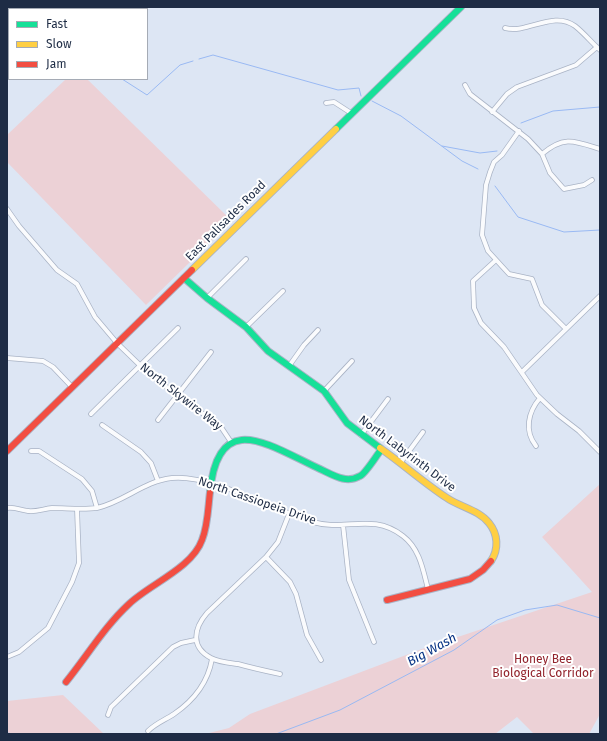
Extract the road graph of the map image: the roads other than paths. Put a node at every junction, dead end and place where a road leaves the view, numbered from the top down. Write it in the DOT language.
graph roads {
  1 [pos="461,7"];
  2 [pos="505,28"];
  3 [pos="598,49"];
  4 [pos="465,86"];
  5 [pos="326,103"];
  6 [pos="492,112"];
  7 [pos="351,113"];
  8 [pos="519,131"];
  9 [pos="600,149"];
  10 [pos="542,154"];
  11 [pos="592,180"];
  12 [pos="7,209"];
  13 [pos="246,259"];
  14 [pos="496,260"];
  15 [pos="184,278"];
  16 [pos="283,291"];
  17 [pos="600,296"];
  18 [pos="207,298"];
  19 [pos="246,327"];
  20 [pos="178,328"];
  21 [pos="566,329"];
  22 [pos="318,330"];
  23 [pos="117,343"];
  24 [pos="211,352"];
  25 [pos="7,358"];
  26 [pos="352,361"];
  27 [pos="140,366"];
  28 [pos="289,366"];
  29 [pos="522,372"];
  30 [pos="72,387"];
  31 [pos="324,391"];
  32 [pos="177,395"];
  33 [pos="540,398"];
  34 [pos="388,399"];
  35 [pos="91,414"];
  36 [pos="158,420"];
  37 [pos="102,425"];
  38 [pos="423,432"];
  39 [pos="361,434"];
  40 [pos="231,442"];
  41 [pos="536,446"];
  42 [pos="382,450"];
  43 [pos="7,451"];
  44 [pos="31,451"];
  45 [pos="600,452"];
  46 [pos="401,462"];
  47 [pos="158,481"];
  48 [pos="211,483"];
  49 [pos="7,508"];
  50 [pos="97,508"];
  51 [pos="77,510"];
  52 [pos="289,514"];
  53 [pos="343,525"];
  54 [pos="266,557"];
  55 [pos="428,589"];
  56 [pos="387,600"];
  57 [pos="195,640"];
  58 [pos="374,642"];
  59 [pos="7,657"];
  60 [pos="212,659"];
  61 [pos="320,660"];
  62 [pos="280,674"];
  63 [pos="66,682"];
  64 [pos="108,715"];
  65 [pos="148,731"];
  1 -- 7 [label="street, East Palisades Road"];
  2 -- 3 [label="street"];
  3 -- 6 [label="street"];
  4 -- 6 [label="street"];
  5 -- 7 [label="street"];
  6 -- 8 [label="street"];
  7 -- 15 [label="street, East Palisades Road"];
  8 -- 10 [label="street"];
  8 -- 14 [label="street"];
  9 -- 10 [label="street"];
  10 -- 11 [label="street"];
  12 -- 23 [label="street, North Skywire Way"];
  13 -- 18 [label="street"];
  14 -- 21 [label="street"];
  14 -- 29 [label="street"];
  15 -- 18 [label="street, North Labyrinth Drive"];
  15 -- 23 [label="street, East Palisades Road"];
  16 -- 19 [label="street"];
  17 -- 21 [label="street"];
  18 -- 19 [label="street, North Labyrinth Drive"];
  19 -- 28 [label="street, North Labyrinth Drive"];
  20 -- 27 [label="street"];
  21 -- 29 [label="street"];
  22 -- 28 [label="street"];
  23 -- 27 [label="street, North Skywire Way"];
  23 -- 30 [label="street, East Palisades Road"];
  24 -- 32 [label="street"];
  25 -- 30 [label="street"];
  26 -- 31 [label="street"];
  27 -- 32 [label="street, North Skywire Way"];
  27 -- 35 [label="street"];
  28 -- 31 [label="street, North Labyrinth Drive"];
  29 -- 33 [label="street"];
  30 -- 43 [label="street, East Palisades Road"];
  31 -- 39 [label="street, North Labyrinth Drive"];
  32 -- 36 [label="street"];
  32 -- 40 [label="street, North Skywire Way"];
  33 -- 41 [label="street"];
  33 -- 45 [label="street"];
  34 -- 39 [label="street"];
  37 -- 47 [label="street"];
  38 -- 46 [label="street"];
  39 -- 42 [label="street, North Labyrinth Drive"];
  40 -- 42 [label="street"];
  40 -- 48 [label="street"];
  42 -- 46 [label="street, North Labyrinth Drive"];
  44 -- 50 [label="street"];
  46 -- 55 [label="street, North Labyrinth Drive"];
  47 -- 48 [label="street, North Cassiopeia Drive"];
  47 -- 50 [label="street, North Cassiopeia Drive"];
  48 -- 52 [label="street, North Cassiopeia Drive"];
  48 -- 63 [label="street"];
  49 -- 51 [label="street, North Cassiopeia Drive"];
  50 -- 51 [label="street, North Cassiopeia Drive"];
  51 -- 59 [label="street"];
  52 -- 53 [label="street, North Cassiopeia Drive"];
  52 -- 54 [label="street"];
  53 -- 55 [label="street, North Cassiopeia Drive"];
  53 -- 58 [label="street"];
  54 -- 57 [label="street"];
  54 -- 61 [label="street"];
  55 -- 56 [label="street, North Labyrinth Drive"];
  57 -- 60 [label="street"];
  57 -- 64 [label="street"];
  60 -- 62 [label="street"];
  60 -- 65 [label="street"];
}
